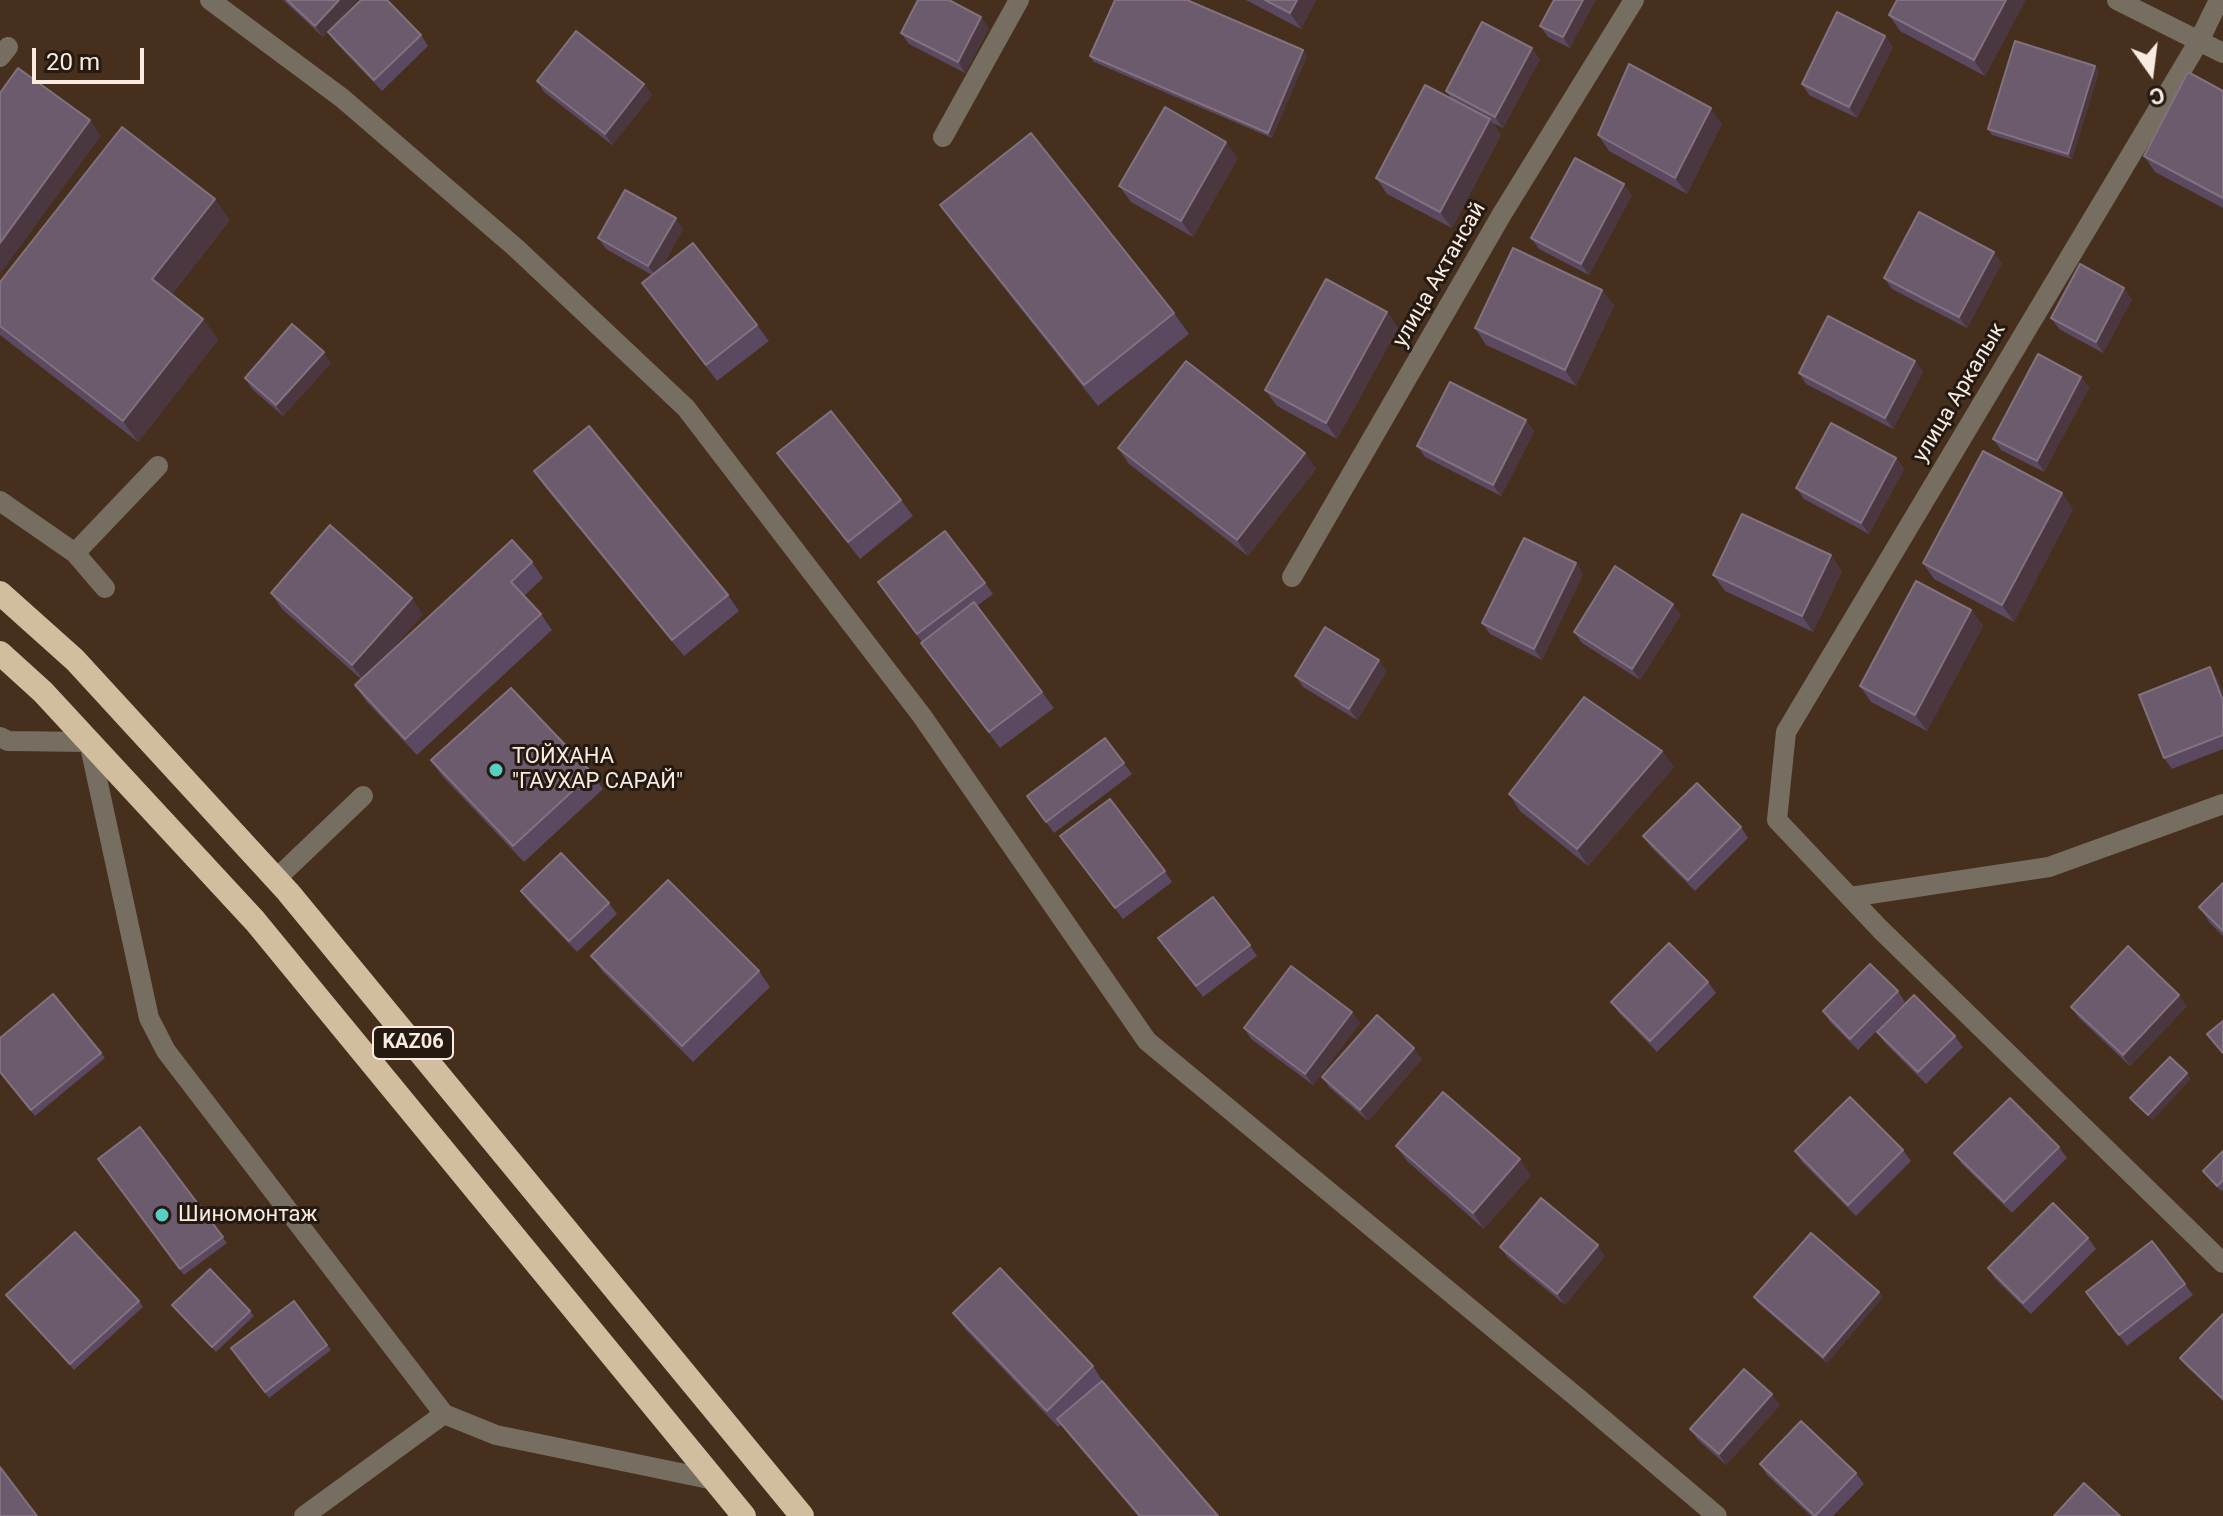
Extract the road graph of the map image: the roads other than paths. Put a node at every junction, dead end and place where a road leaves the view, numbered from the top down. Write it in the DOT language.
graph roads {
  1 [pos="210,0"];
  2 [pos="1019,0"];
  3 [pos="1634,0"];
  4 [pos="2117,0"];
  5 [pos="2219,0"];
  6 [pos="2199,41"];
  7 [pos="2223,53"];
  8 [pos="943,137"];
  9 [pos="158,466"];
  10 [pos="0,501"];
  11 [pos="75,553"];
  12 [pos="1292,577"];
  13 [pos="105,588"];
  14 [pos="0,593"];
  15 [pos="0,653"];
  16 [pos="0,737"];
  17 [pos="89,742"];
  18 [pos="363,796"];
  19 [pos="2223,804"];
  20 [pos="276,879"];
  21 [pos="1850,897"];
  22 [pos="2223,1263"];
  23 [pos="444,1414"];
  24 [pos="714,1480"];
  25 [pos="304,1516"];
  26 [pos="744,1516"];
  27 [pos="802,1516"];
  28 [pos="1717,1516"];
  1 -- 28 [label="street"];
  2 -- 8 [label="street"];
  3 -- 12 [label="street, улица Актансай"];
  4 -- 6 [label="street"];
  5 -- 6 [label="street, улица Аркалык"];
  6 -- 7 [label="street"];
  6 -- 21 [label="street, улица Аркалык"];
  9 -- 11 [label="street"];
  10 -- 11 [label="street"];
  11 -- 13 [label="street"];
  14 -- 20 [label="highway, KАZ06"];
  15 -- 17 [label="highway, KАZ06"];
  16 -- 17 [label="street"];
  17 -- 23 [label="street"];
  17 -- 24 [label="highway, KАZ06"];
  18 -- 20 [label="street"];
  19 -- 21 [label="street"];
  20 -- 27 [label="highway, KАZ06"];
  21 -- 22 [label="street"];
  23 -- 24 [label="street"];
  23 -- 25 [label="street"];
  24 -- 26 [label="highway, KАZ06"];
}
